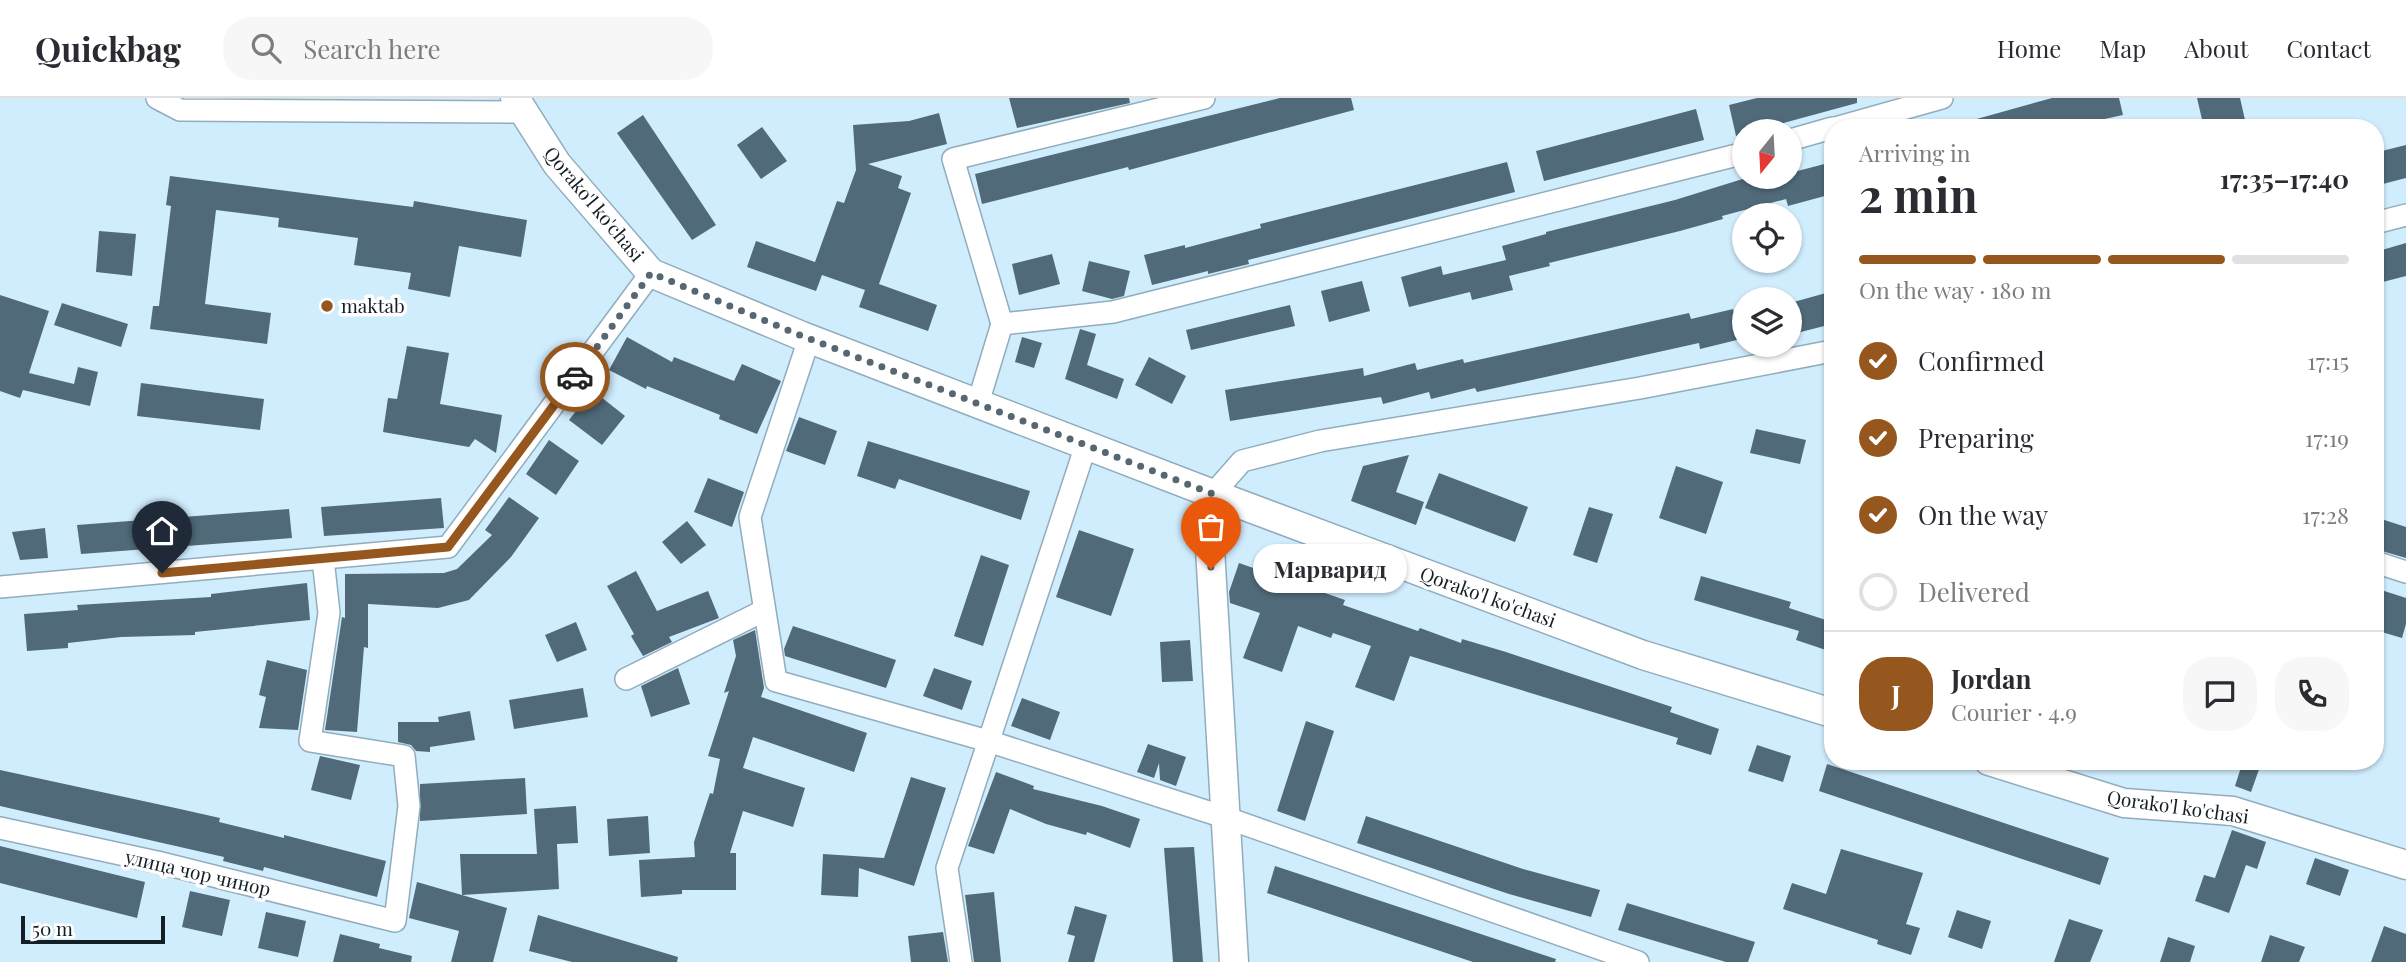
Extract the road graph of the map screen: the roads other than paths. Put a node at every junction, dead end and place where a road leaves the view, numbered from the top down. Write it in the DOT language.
graph roads {
  1 [pos="157,98"];
  2 [pos="1204,98"];
  3 [pos="1942,98"];
  4 [pos="518,105"];
  5 [pos="1866,119"];
  6 [pos="1824,131"];
  7 [pos="1802,137"];
  8 [pos="1732,156"];
  9 [pos="2406,215"];
  10 [pos="2384,221"];
  11 [pos="651,273"];
  12 [pos="1002,324"];
  13 [pos="809,338"];
  14 [pos="1824,353"];
  15 [pos="978,403"];
  16 [pos="1086,445"];
  17 [pos="1213,494"];
  18 [pos="323,559"];
  19 [pos="2384,565"];
  20 [pos="2406,572"];
  21 [pos="0,587"];
  22 [pos="763,611"];
  23 [pos="626,679"];
  24 [pos="1824,711"];
  25 [pos="988,741"];
  26 [pos="2018,770"];
  27 [pos="1224,817"];
  28 [pos="0,828"];
  29 [pos="2406,865"];
  30 [pos="961,962"];
  31 [pos="1234,962"];
  32 [pos="1639,962"];
  1 -- 4 [label="street"];
  2 -- 12 [label="street"];
  3 -- 5 [label="street"];
  4 -- 11 [label="street, Qorako'l ko'chasi"];
  6 -- 7 [label="street"];
  8 -- 12 [label="street"];
  9 -- 10 [label="street"];
  11 -- 13 [label="street, Qorako'l ko'chasi"];
  11 -- 18 [label="street"];
  12 -- 15 [label="street"];
  13 -- 15 [label="street, Qorako'l ko'chasi"];
  13 -- 22 [label="street"];
  14 -- 17 [label="street"];
  15 -- 16 [label="street, Qorako'l ko'chasi"];
  16 -- 17 [label="street, Qorako'l ko'chasi"];
  16 -- 25 [label="street"];
  17 -- 24 [label="street, Qorako'l ko'chasi"];
  17 -- 27 [label="street"];
  18 -- 21 [label="street"];
  18 -- 28 [label="street, улица чор чинор"];
  19 -- 20 [label="street"];
  22 -- 23 [label="street"];
  22 -- 25 [label="street"];
  25 -- 27 [label="street"];
  25 -- 30 [label="street"];
  26 -- 29 [label="street, Qorako'l ko'chasi"];
  27 -- 31 [label="street"];
  27 -- 32 [label="street"];
}
